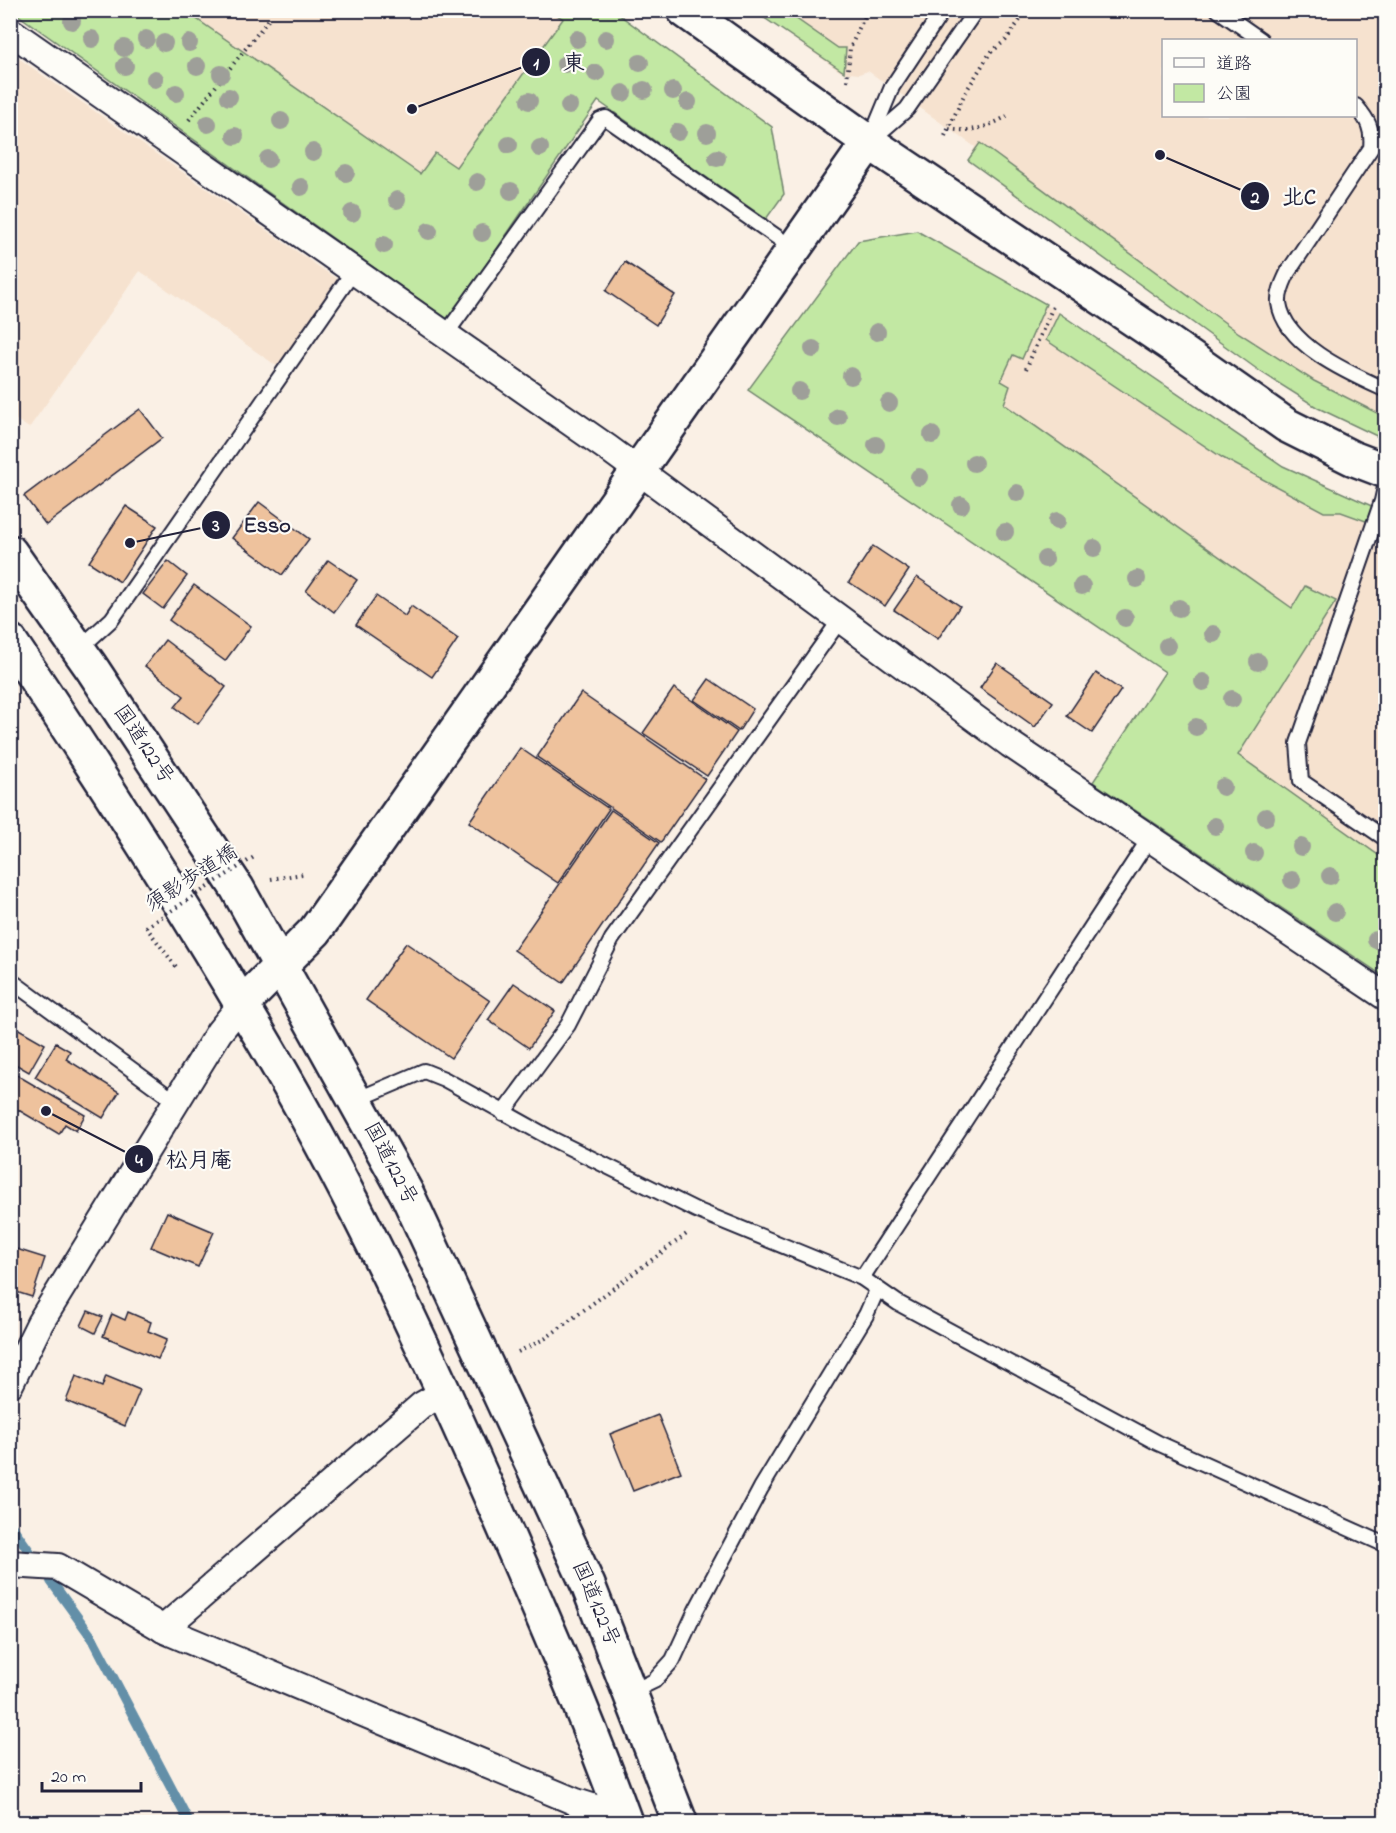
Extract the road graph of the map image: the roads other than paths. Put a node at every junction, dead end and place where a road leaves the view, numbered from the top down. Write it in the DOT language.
graph roads {
  1 [pos="684,10"];
  2 [pos="943,10"];
  3 [pos="976,10"];
  4 [pos="1218,10"];
  5 [pos="10,31"];
  6 [pos="1261,39"];
  7 [pos="1357,107"];
  8 [pos="869,142"];
  9 [pos="794,249"];
  10 [pos="355,269"];
  11 [pos="446,334"];
  12 [pos="1386,390"];
  13 [pos="1386,471"];
  14 [pos="639,472"];
  15 [pos="1386,483"];
  16 [pos="10,552"];
  17 [pos="840,620"];
  18 [pos="10,641"];
  19 [pos="79,649"];
  20 [pos="1149,839"];
  21 [pos="1386,839"];
  22 [pos="281,966"];
  23 [pos="10,980"];
  24 [pos="1386,997"];
  25 [pos="241,1005"];
  26 [pos="356,1100"];
  27 [pos="176,1102"];
  28 [pos="503,1113"];
  29 [pos="862,1278"];
  30 [pos="877,1290"];
  31 [pos="10,1384"];
  32 [pos="445,1392"];
  33 [pos="1386,1545"];
  34 [pos="10,1564"];
  35 [pos="163,1629"];
  36 [pos="632,1692"];
  37 [pos="622,1815"];
  38 [pos="680,1822"];
  1 -- 8 [label="main road"];
  2 -- 8 [label="lane"];
  3 -- 8 [label="lane"];
  4 -- 6 [label="lane"];
  5 -- 10 [label="street"];
  7 -- 12 [label="lane"];
  8 -- 9 [label="main road"];
  8 -- 13 [label="main road"];
  9 -- 11 [label="lane"];
  9 -- 14 [label="main road"];
  10 -- 11 [label="street"];
  10 -- 19 [label="lane"];
  11 -- 14 [label="street"];
  14 -- 17 [label="street"];
  14 -- 22 [label="main road"];
  15 -- 21 [label="lane"];
  16 -- 19 [label="main road, 国道122号"];
  17 -- 20 [label="street"];
  17 -- 28 [label="lane"];
  18 -- 25 [label="main road"];
  19 -- 22 [label="main road, 国道122号"];
  20 -- 24 [label="street"];
  20 -- 29 [label="lane"];
  22 -- 25 [label="main road"];
  22 -- 26 [label="main road, 国道122号"];
  23 -- 27 [label="lane"];
  25 -- 27 [label="street"];
  25 -- 32 [label="main road"];
  26 -- 28 [label="lane"];
  26 -- 36 [label="main road, 国道122号"];
  27 -- 31 [label="street"];
  28 -- 29 [label="lane"];
  29 -- 30 [label="lane"];
  30 -- 33 [label="lane"];
  30 -- 36 [label="lane"];
  32 -- 35 [label="street"];
  32 -- 37 [label="main road"];
  34 -- 35 [label="street"];
  35 -- 37 [label="street"];
  36 -- 38 [label="main road, 国道122号"];
}
